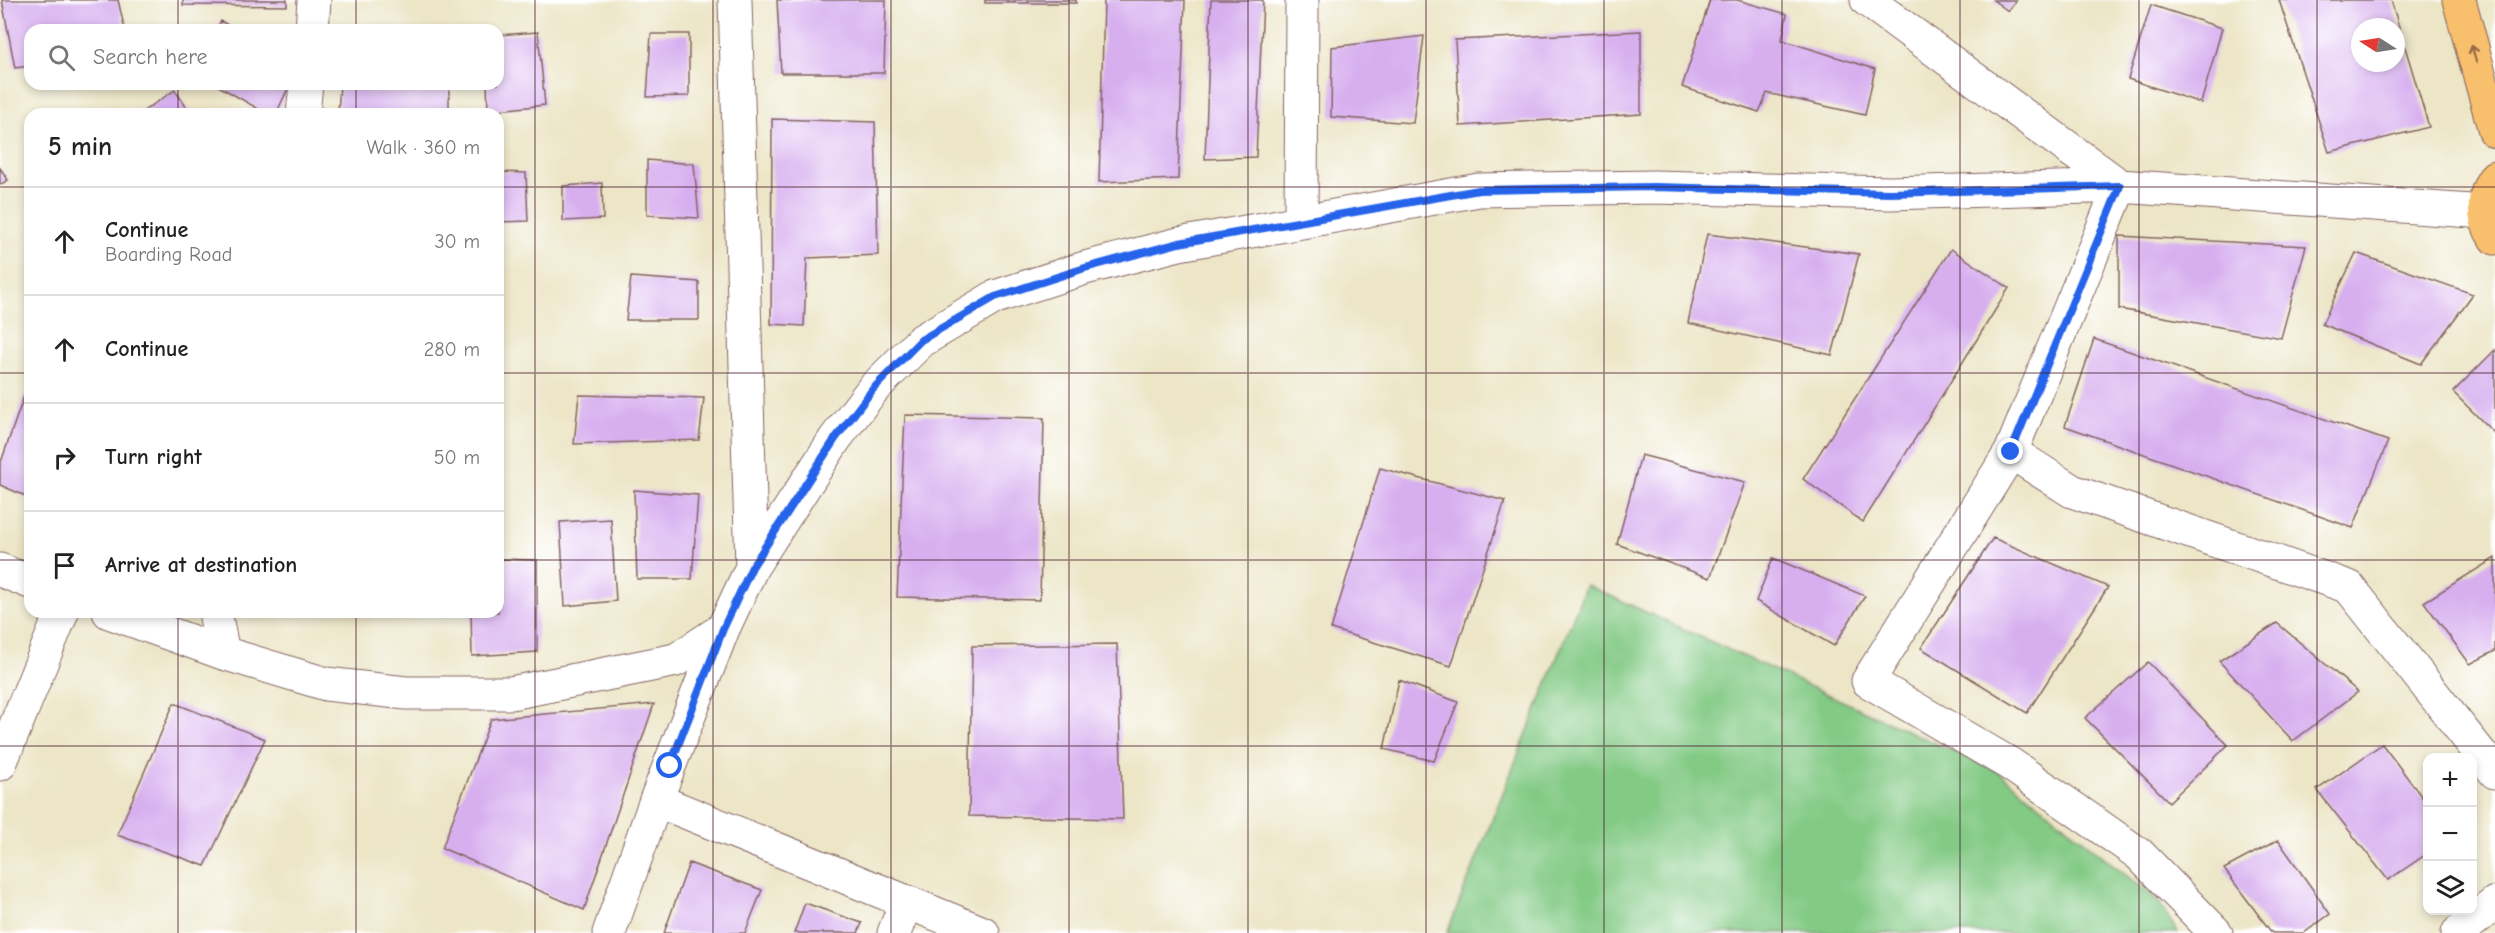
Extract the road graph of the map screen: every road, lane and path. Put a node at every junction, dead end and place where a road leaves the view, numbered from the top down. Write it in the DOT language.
graph roads {
  1 [pos="314,0"];
  2 [pos="735,0"];
  3 [pos="1302,0"];
  4 [pos="1867,0"];
  5 [pos="2459,0"];
  6 [pos="312,24"];
  7 [pos="305,90"];
  8 [pos="304,108"];
  9 [pos="2495,131"];
  10 [pos="2495,177"];
  11 [pos="2120,186"];
  12 [pos="1300,221"];
  13 [pos="2490,225"];
  14 [pos="2011,452"];
  15 [pos="752,567"];
  16 [pos="0,570"];
  17 [pos="24,580"];
  18 [pos="60,618"];
  19 [pos="126,618"];
  20 [pos="216,618"];
  21 [pos="723,629"];
  22 [pos="223,653"];
  23 [pos="0,764"];
  24 [pos="2495,772"];
  25 [pos="656,800"];
  26 [pos="906,903"];
  27 [pos="2495,903"];
  28 [pos="609,933"];
  29 [pos="894,933"];
  30 [pos="983,933"];
  31 [pos="2216,933"];
  32 [pos="2458,933"];
  1 -- 6 [label="street"];
  2 -- 15 [label="street"];
  3 -- 12 [label="street"];
  4 -- 11 [label="street"];
  9 -- 5 [label="main road, one-way"];
  7 -- 8 [label="street"];
  10 -- 13 [label="main road"];
  11 -- 12 [label="street"];
  11 -- 13 [label="street"];
  11 -- 14 [label="street"];
  12 -- 15 [label="street"];
  14 -- 24 [label="street"];
  14 -- 31 [label="street"];
  15 -- 21 [label="street"];
  16 -- 17 [label="street"];
  18 -- 23 [label="street"];
  19 -- 22 [label="street"];
  20 -- 22 [label="street"];
  21 -- 22 [label="street"];
  21 -- 25 [label="street"];
  25 -- 26 [label="street"];
  25 -- 28 [label="street"];
  26 -- 29 [label="street"];
  26 -- 30 [label="street"];
  27 -- 32 [label="street"];
}
